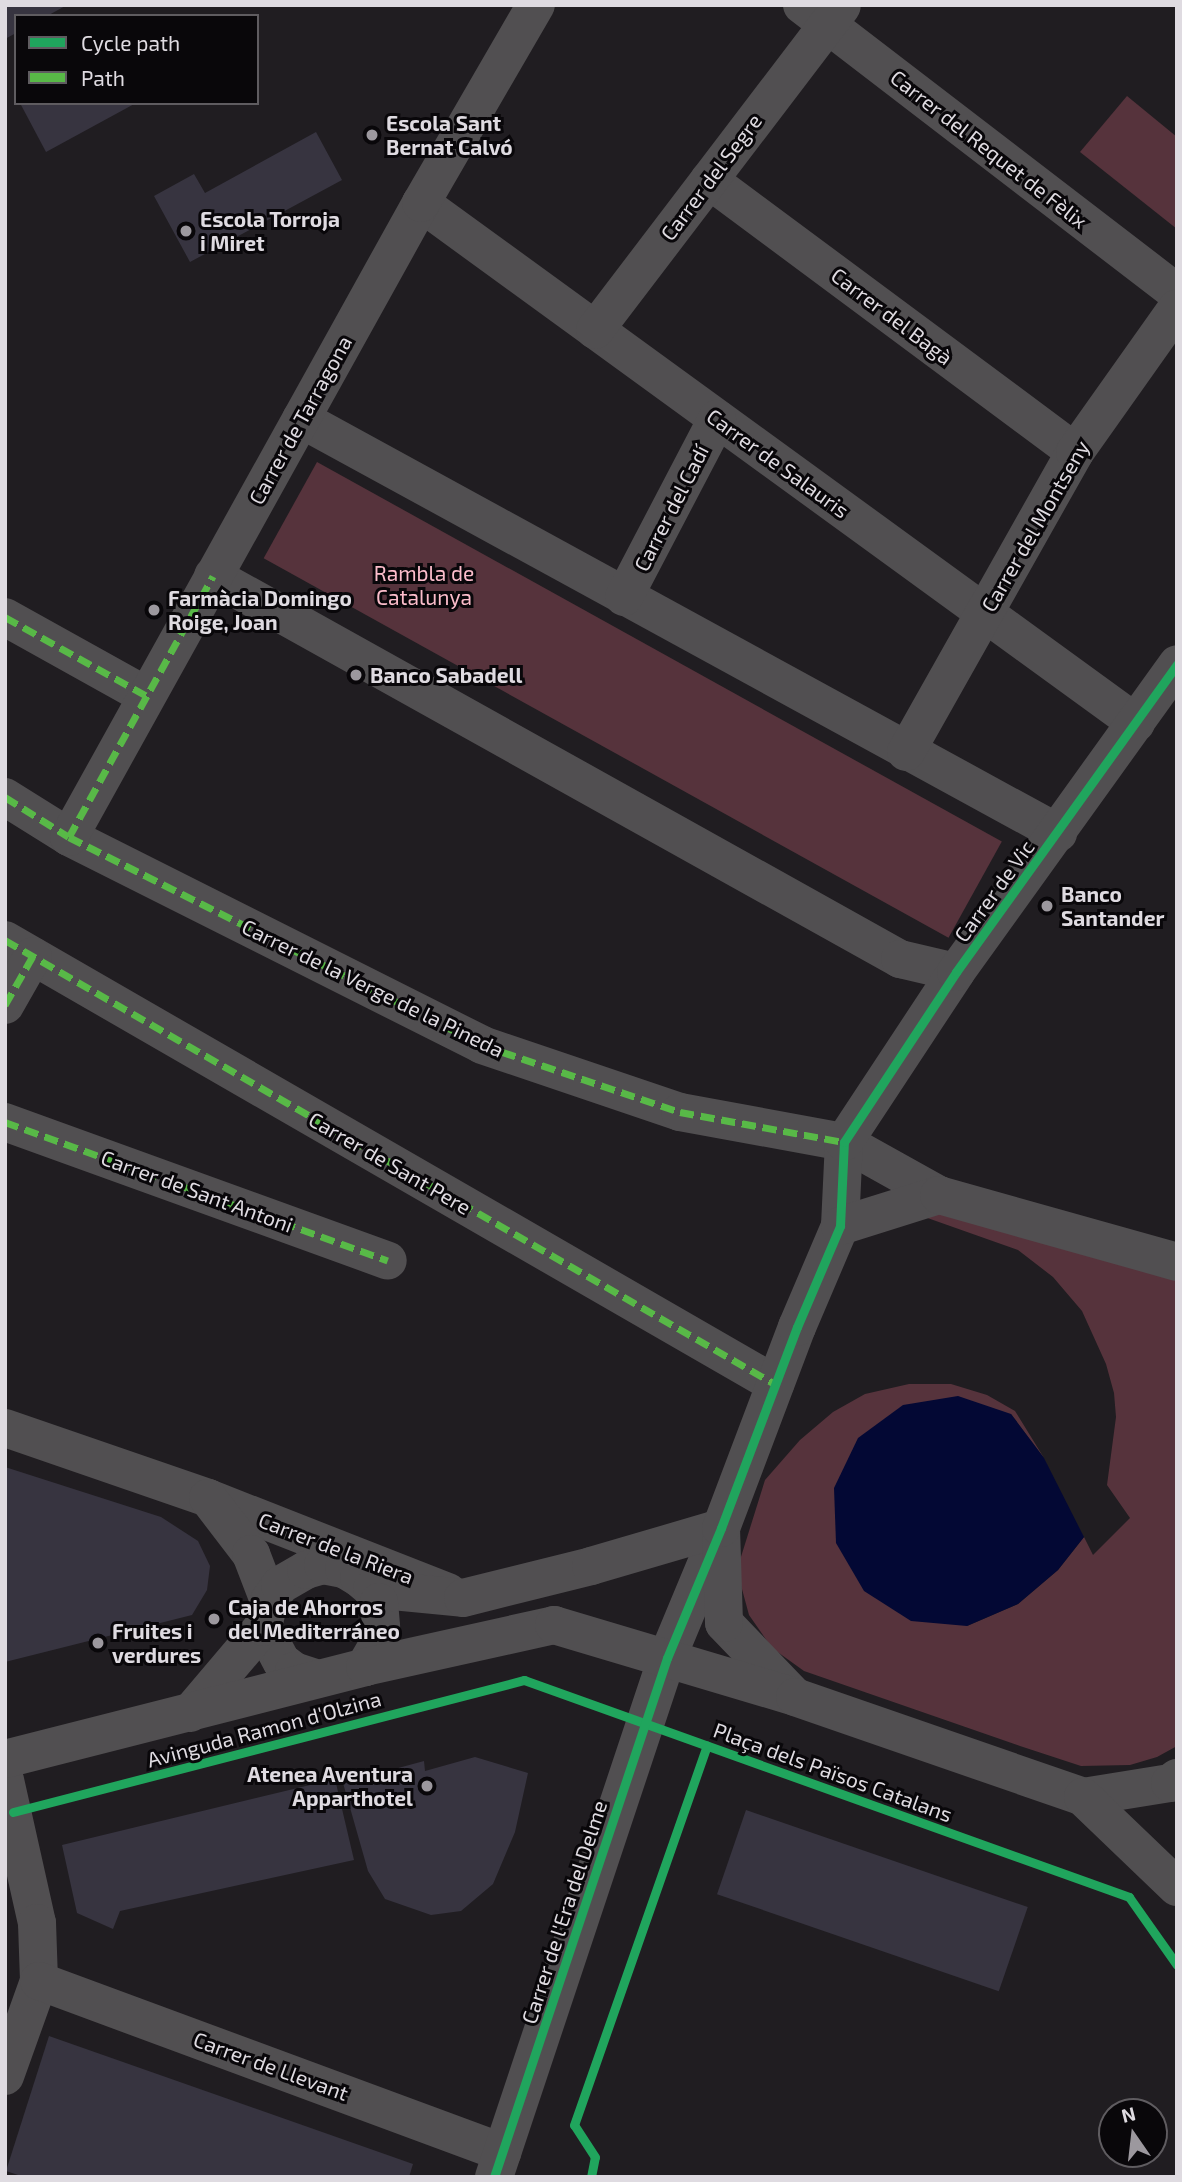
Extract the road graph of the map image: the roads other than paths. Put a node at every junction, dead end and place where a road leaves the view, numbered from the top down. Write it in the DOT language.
graph roads {
  1 [pos="536,5"];
  2 [pos="824,12"];
  3 [pos="709,180"];
  4 [pos="421,203"];
  5 [pos="1177,293"];
  6 [pos="1177,308"];
  7 [pos="595,330"];
  8 [pos="301,419"];
  9 [pos="717,419"];
  10 [pos="1075,452"];
  11 [pos="214,576"];
  12 [pos="624,597"];
  13 [pos="984,613"];
  14 [pos="5,617"];
  15 [pos="1177,664"];
  16 [pos="147,696"];
  17 [pos="1136,723"];
  18 [pos="906,752"];
  19 [pos="5,797"];
  20 [pos="1058,833"];
  21 [pos="69,837"];
  22 [pos="19,948"];
  23 [pos="900,959"];
  24 [pos="956,972"];
  25 [pos="5,1005"];
  26 [pos="899,1058"];
  27 [pos="5,1122"];
  28 [pos="845,1142"];
  29 [pos="939,1195"];
  30 [pos="840,1226"];
  31 [pos="388,1261"];
  32 [pos="1177,1262"];
  33 [pos="775,1384"];
  34 [pos="5,1428"];
  35 [pos="208,1498"];
  36 [pos="722,1528"];
  37 [pos="372,1589"];
  38 [pos="463,1598"];
  39 [pos="266,1614"];
  40 [pos="667,1658"];
  41 [pos="365,1667"];
  42 [pos="318,1679"];
  43 [pos="795,1697"];
  44 [pos="190,1713"];
  45 [pos="5,1759"];
  46 [pos="1177,1778"];
  47 [pos="5,1780"];
  48 [pos="1083,1797"];
  49 [pos="1177,1887"];
  50 [pos="39,1981"];
  51 [pos="5,2076"];
  52 [pos="505,2168"];
  1 -- 4 [label="street, Carrer de Tarragona"];
  2 -- 3 [label="street, Carrer del Segre"];
  2 -- 5 [label="street, Carrer del Requet de Fèlix"];
  3 -- 7 [label="street, Carrer del Segre"];
  3 -- 10 [label="street, Carrer del Bagà"];
  4 -- 7 [label="street, Carrer de Salauris"];
  4 -- 8 [label="street, Carrer de Tarragona"];
  6 -- 10 [label="street, Carrer del Montseny"];
  7 -- 9 [label="street, Carrer de Salauris"];
  8 -- 11 [label="street, Carrer de Tarragona"];
  8 -- 12 [label="street"];
  9 -- 12 [label="street, Carrer del Cadí"];
  9 -- 13 [label="street, Carrer de Salauris"];
  10 -- 13 [label="street, Carrer del Montseny"];
  11 -- 16 [label="street, Carrer de Tarragona"];
  11 -- 23 [label="street"];
  12 -- 18 [label="street"];
  13 -- 17 [label="street, Carrer de Salauris"];
  13 -- 18 [label="street, Carrer del Montseny"];
  14 -- 16 [label="street"];
  15 -- 17 [label="street, Carrer de Vic"];
  16 -- 21 [label="street, Carrer de Tarragona"];
  17 -- 20 [label="street, Carrer de Vic"];
  18 -- 20 [label="street"];
  19 -- 21 [label="street, Carrer de la Verge de la Pineda"];
  20 -- 24 [label="street, Carrer de Vic"];
  21 -- 28 [label="street, Carrer de la Verge de la Pineda"];
  22 -- 25 [label="street"];
  22 -- 33 [label="street, Carrer de Sant Pere"];
  23 -- 24 [label="street"];
  23 -- 26 [label="street"];
  24 -- 26 [label="street, Carrer de Vic"];
  26 -- 28 [label="street, Carrer de Vic"];
  27 -- 31 [label="street, Carrer de Sant Antoni"];
  28 -- 29 [label="street"];
  28 -- 30 [label="street"];
  29 -- 30 [label="street"];
  29 -- 32 [label="street"];
  30 -- 33 [label="street"];
  33 -- 36 [label="street"];
  34 -- 35 [label="street, Carrer de la Riera"];
  35 -- 38 [label="street, Carrer de la Riera"];
  35 -- 39 [label="street, Carrer de la Riera"];
  36 -- 38 [label="street"];
  36 -- 40 [label="street"];
  36 -- 43 [label="street"];
  37 -- 38 [label="street"];
  37 -- 39 [label="street"];
  37 -- 41 [label="street"];
  39 -- 42 [label="street"];
  39 -- 44 [label="street"];
  40 -- 41 [label="street, Avinguda Ramon d'Olzina"];
  40 -- 43 [label="street, Avinguda Ramon d'Olzina"];
  40 -- 52 [label="street, Carrer de l'Era del Delme"];
  41 -- 42 [label="street"];
  42 -- 44 [label="street, Avinguda Ramon d'Olzina"];
  43 -- 48 [label="street"];
  44 -- 45 [label="street, Avinguda Ramon d'Olzina"];
  46 -- 48 [label="street"];
  47 -- 50 [label="street"];
  48 -- 49 [label="street"];
  50 -- 51 [label="street"];
  50 -- 52 [label="street, Carrer de Llevant"];
}
